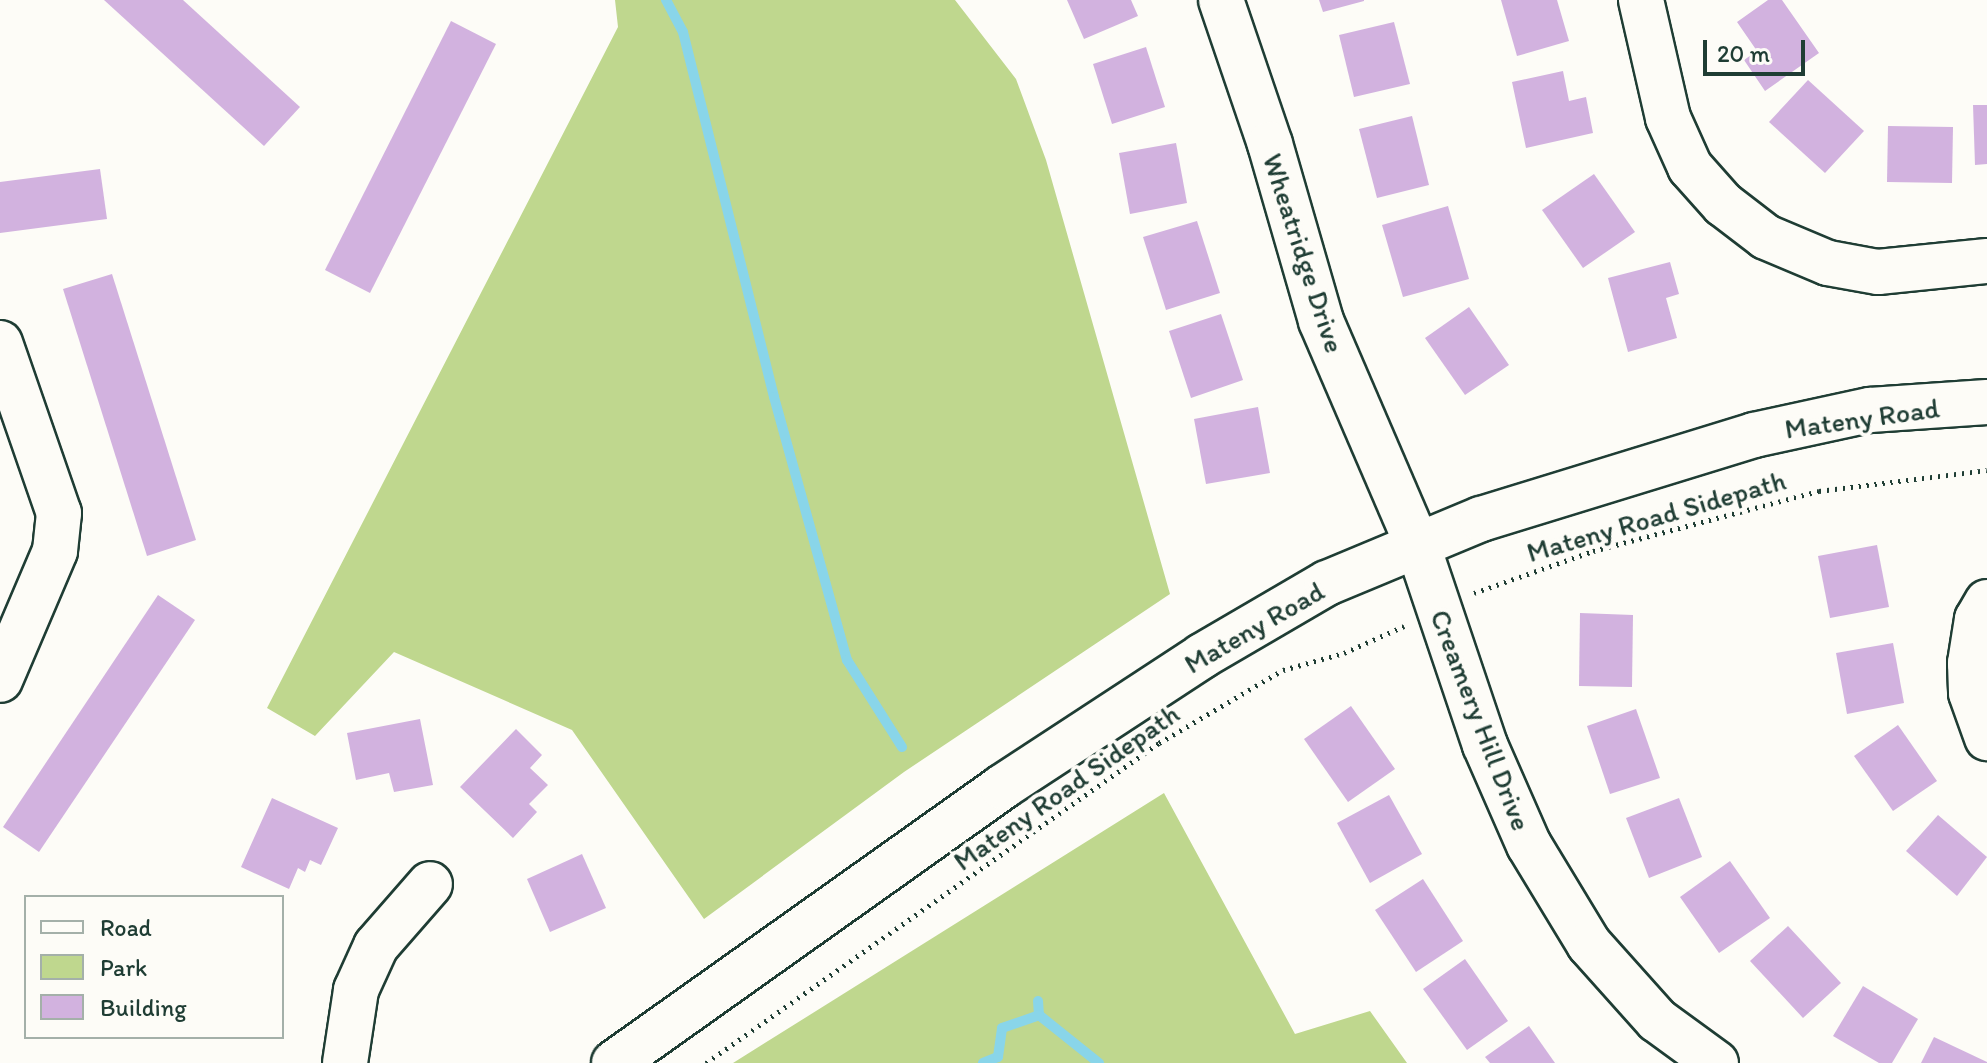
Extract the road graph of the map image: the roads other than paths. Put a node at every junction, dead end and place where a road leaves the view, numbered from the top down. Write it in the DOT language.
graph roads {
  1 [pos="1221,0"];
  2 [pos="1641,0"];
  3 [pos="1987,261"];
  4 [pos="0,343"];
  5 [pos="1987,402"];
  6 [pos="1418,546"];
  7 [pos="1987,602"];
  8 [pos="0,680"];
  9 [pos="1987,738"];
  10 [pos="430,884"];
  11 [pos="345,1063"];
  12 [pos="614,1063"];
  13 [pos="1716,1063"];
  1 -- 6 [label="street, Wheatridge Drive"];
  2 -- 3 [label="street"];
  4 -- 8 [label="street"];
  5 -- 6 [label="street, Mateny Road"];
  6 -- 12 [label="street, Mateny Road"];
  6 -- 13 [label="street, Creamery Hill Drive"];
  7 -- 9 [label="street"];
  10 -- 11 [label="street"];
}
